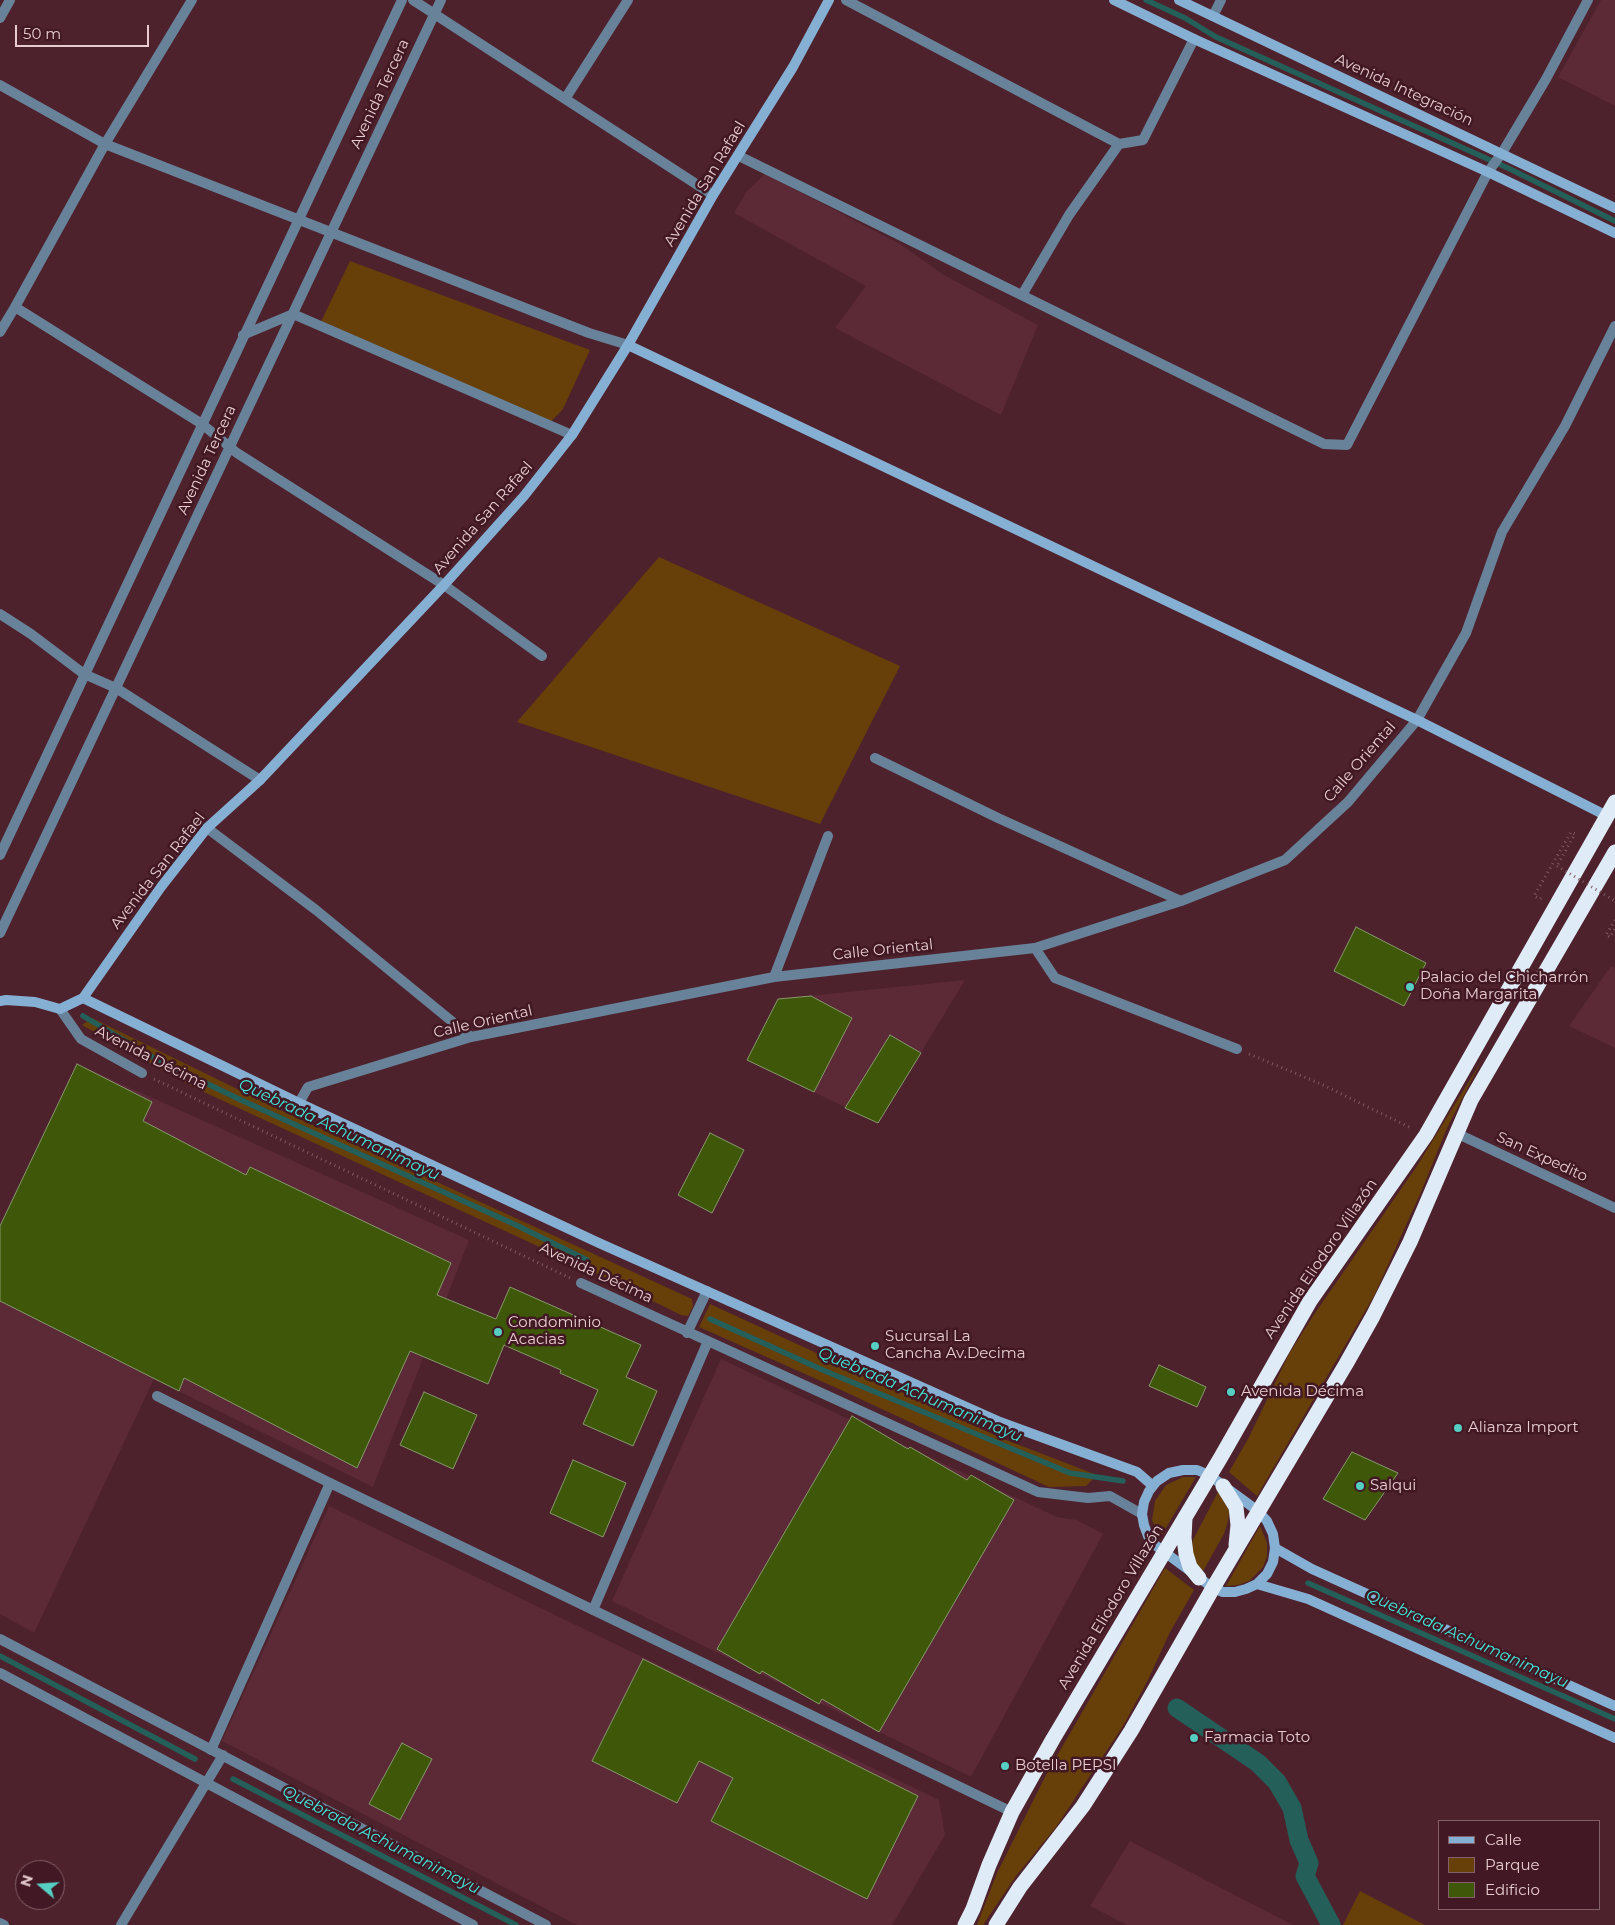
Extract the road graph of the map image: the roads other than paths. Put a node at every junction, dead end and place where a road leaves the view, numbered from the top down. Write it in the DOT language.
graph roads {
  1 [pos="10,0"];
  2 [pos="192,0"];
  3 [pos="402,0"];
  4 [pos="413,0"];
  5 [pos="441,0"];
  6 [pos="628,0"];
  7 [pos="829,0"];
  8 [pos="846,0"];
  9 [pos="1114,0"];
  10 [pos="1179,0"];
  11 [pos="1221,0"];
  12 [pos="1588,0"];
  13 [pos="435,14"];
  14 [pos="1213,16"];
  15 [pos="0,18"];
  16 [pos="1194,39"];
  17 [pos="0,85"];
  18 [pos="566,99"];
  19 [pos="105,144"];
  20 [pos="1119,144"];
  21 [pos="1502,153"];
  22 [pos="739,156"];
  23 [pos="1488,172"];
  24 [pos="713,196"];
  25 [pos="1615,208"];
  26 [pos="298,218"];
  27 [pos="332,231"];
  28 [pos="1615,233"];
  29 [pos="1022,295"];
  30 [pos="15,307"];
  31 [pos="293,314"];
  32 [pos="1615,326"];
  33 [pos="0,332"];
  34 [pos="243,335"];
  35 [pos="628,344"];
  36 [pos="202,424"];
  37 [pos="572,435"];
  38 [pos="230,446"];
  39 [pos="444,584"];
  40 [pos="0,614"];
  41 [pos="542,656"];
  42 [pos="84,674"];
  43 [pos="116,688"];
  44 [pos="1416,720"];
  45 [pos="875,758"];
  46 [pos="260,780"];
  47 [pos="1615,802"];
  48 [pos="1607,816"];
  49 [pos="207,828"];
  50 [pos="828,836"];
  51 [pos="1615,852"];
  52 [pos="0,854"];
  53 [pos="1181,901"];
  54 [pos="0,933"];
  55 [pos="1035,948"];
  56 [pos="774,977"];
  57 [pos="2,998"];
  58 [pos="82,998"];
  59 [pos="60,1009"];
  60 [pos="471,1037"];
  61 [pos="1237,1048"];
  62 [pos="142,1073"];
  63 [pos="299,1104"];
  64 [pos="1456,1133"];
  65 [pos="1615,1208"];
  66 [pos="581,1283"];
  67 [pos="707,1291"];
  68 [pos="687,1333"];
  69 [pos="708,1341"];
  70 [pos="157,1396"];
  71 [pos="1209,1475"];
  72 [pos="330,1483"];
  73 [pos="1153,1486"];
  74 [pos="1223,1486"];
  75 [pos="1258,1512"];
  76 [pos="1142,1514"];
  77 [pos="1185,1517"];
  78 [pos="1275,1548"];
  79 [pos="1236,1549"];
  80 [pos="1164,1553"];
  81 [pos="1199,1578"];
  82 [pos="1257,1584"];
  83 [pos="1212,1588"];
  84 [pos="593,1610"];
  85 [pos="0,1639"];
  86 [pos="0,1674"];
  87 [pos="1615,1706"];
  88 [pos="1615,1738"];
  89 [pos="211,1750"];
  90 [pos="223,1755"];
  91 [pos="208,1783"];
  92 [pos="1012,1812"];
  93 [pos="527,1921"];
  94 [pos="0,1923"];
  95 [pos="4,1925"];
  96 [pos="121,1925"];
  97 [pos="473,1925"];
  98 [pos="546,1925"];
  99 [pos="965,1925"];
  100 [pos="996,1925"];
  1 -- 15 [label="street"];
  2 -- 19 [label="street"];
  3 -- 26 [label="street, Avenida Tercera"];
  4 -- 13 [label="street"];
  5 -- 13 [label="street, Avenida Tercera"];
  6 -- 18 [label="street"];
  7 -- 22 [label="street, Avenida San Rafael"];
  8 -- 20 [label="street"];
  9 -- 16 [label="street"];
  10 -- 14 [label="street, Avenida Integración"];
  11 -- 14 [label="street"];
  12 -- 21 [label="street"];
  13 -- 18 [label="street"];
  13 -- 27 [label="street, Avenida Tercera"];
  14 -- 21 [label="street, Avenida Integración"];
  16 -- 20 [label="street"];
  16 -- 23 [label="street"];
  17 -- 19 [label="street"];
  18 -- 24 [label="street"];
  19 -- 26 [label="street"];
  19 -- 30 [label="street"];
  20 -- 29 [label="street"];
  21 -- 23 [label="street"];
  21 -- 25 [label="street, Avenida Integración"];
  22 -- 24 [label="street, Avenida San Rafael"];
  22 -- 29 [label="street"];
  23 -- 28 [label="street"];
  23 -- 29 [label="street"];
  24 -- 35 [label="street, Avenida San Rafael"];
  26 -- 27 [label="street"];
  26 -- 34 [label="street, Avenida Tercera"];
  27 -- 31 [label="street, Avenida Tercera"];
  27 -- 35 [label="street"];
  30 -- 33 [label="street"];
  30 -- 36 [label="street"];
  31 -- 34 [label="street"];
  31 -- 37 [label="street"];
  31 -- 38 [label="street, Avenida Tercera"];
  32 -- 44 [label="street, Calle Oriental"];
  34 -- 36 [label="street, Avenida Tercera"];
  35 -- 37 [label="street, Avenida San Rafael"];
  35 -- 44 [label="street"];
  36 -- 38 [label="street"];
  36 -- 42 [label="street, Avenida Tercera"];
  37 -- 39 [label="street, Avenida San Rafael"];
  38 -- 39 [label="street"];
  38 -- 43 [label="street, Avenida Tercera"];
  39 -- 41 [label="street"];
  39 -- 46 [label="street, Avenida San Rafael"];
  40 -- 42 [label="street"];
  42 -- 43 [label="street"];
  42 -- 52 [label="street, Avenida Tercera"];
  43 -- 46 [label="street"];
  43 -- 54 [label="street, Avenida Tercera"];
  44 -- 48 [label="street"];
  44 -- 53 [label="street, Calle Oriental"];
  45 -- 53 [label="street"];
  46 -- 49 [label="street, Avenida San Rafael"];
  47 -- 48 [label="highway, Avenida Eliodoro Villazón"];
  48 -- 71 [label="highway, Avenida Eliodoro Villazón"];
  49 -- 58 [label="street, Avenida San Rafael"];
  49 -- 60 [label="street"];
  50 -- 56 [label="street"];
  51 -- 64 [label="highway"];
  53 -- 55 [label="street, Calle Oriental"];
  55 -- 56 [label="street, Calle Oriental"];
  55 -- 61 [label="street"];
  56 -- 60 [label="street, Calle Oriental"];
  57 -- 59 [label="street"];
  58 -- 59 [label="street"];
  58 -- 63 [label="street, Avenida Décima"];
  59 -- 62 [label="street, Avenida Décima"];
  60 -- 63 [label="street, Calle Oriental"];
  63 -- 67 [label="street, Avenida Décima"];
  64 -- 65 [label="street, San Expedito"];
  64 -- 75 [label="highway"];
  66 -- 68 [label="street, Avenida Décima"];
  67 -- 68 [label="street"];
  67 -- 73 [label="street, Avenida Décima"];
  68 -- 69 [label="street, Avenida Décima"];
  69 -- 76 [label="street, Avenida Décima"];
  69 -- 84 [label="street"];
  70 -- 72 [label="street"];
  71 -- 73 [label="street"];
  71 -- 74 [label="street"];
  71 -- 77 [label="highway, Avenida Eliodoro Villazón"];
  72 -- 84 [label="street"];
  72 -- 89 [label="street"];
  73 -- 76 [label="street"];
  74 -- 75 [label="street"];
  74 -- 79 [label="highway"];
  75 -- 78 [label="street"];
  75 -- 79 [label="highway"];
  76 -- 80 [label="street"];
  77 -- 80 [label="highway, Avenida Eliodoro Villazón"];
  77 -- 81 [label="highway"];
  78 -- 82 [label="street"];
  78 -- 87 [label="street"];
  79 -- 83 [label="highway"];
  80 -- 81 [label="street"];
  80 -- 92 [label="highway, Avenida Eliodoro Villazón"];
  81 -- 83 [label="street"];
  82 -- 83 [label="street"];
  82 -- 88 [label="street"];
  83 -- 100 [label="highway"];
  84 -- 92 [label="street"];
  85 -- 89 [label="street"];
  86 -- 91 [label="street"];
  89 -- 90 [label="street"];
  90 -- 91 [label="street"];
  90 -- 93 [label="street"];
  91 -- 96 [label="street"];
  91 -- 97 [label="street"];
  92 -- 99 [label="highway, Avenida Eliodoro Villazón"];
  93 -- 98 [label="street"];
  94 -- 95 [label="street"];
}
